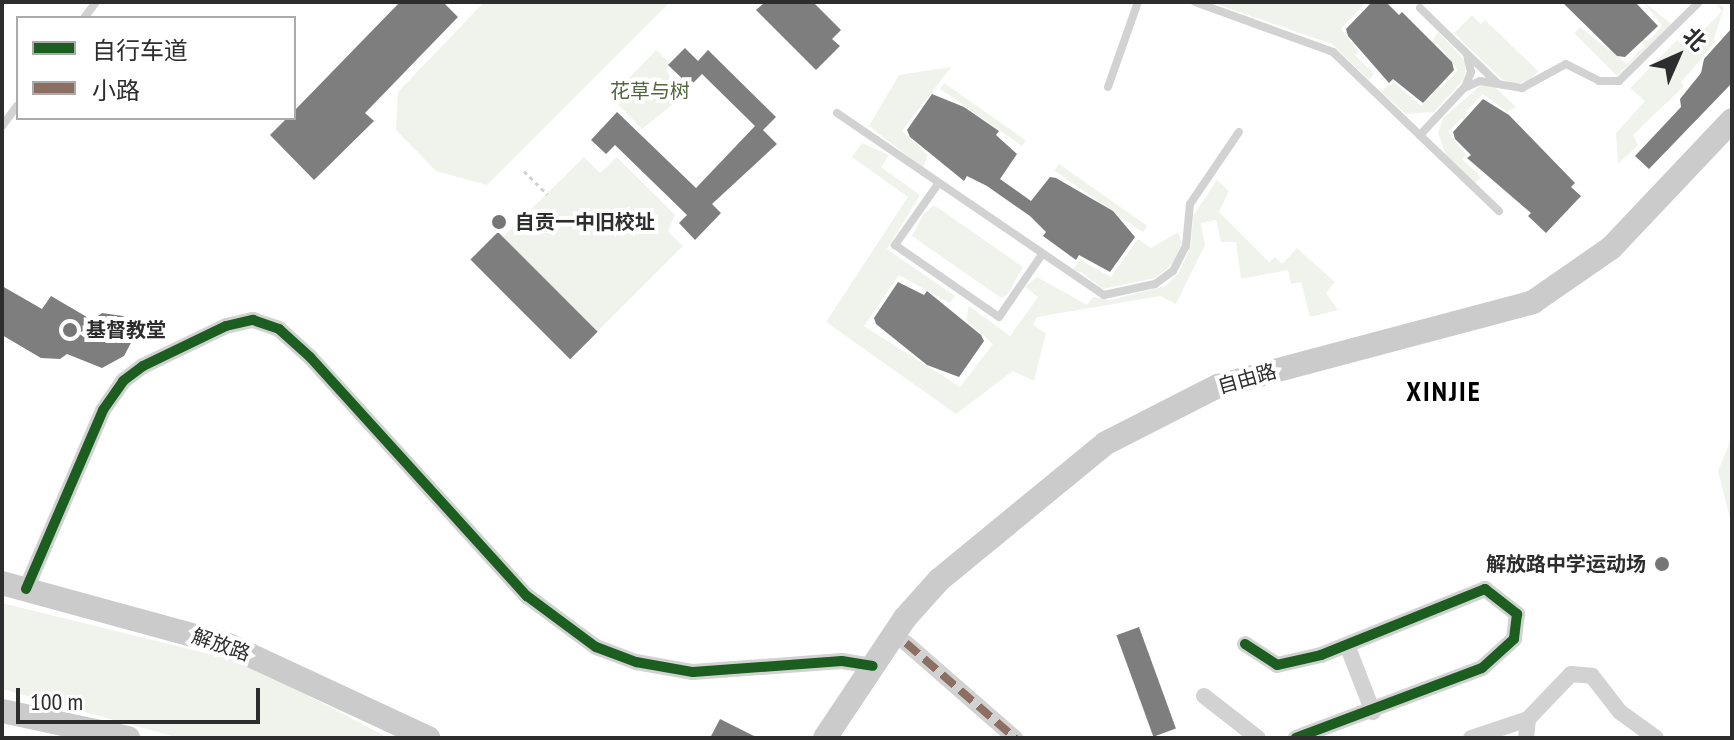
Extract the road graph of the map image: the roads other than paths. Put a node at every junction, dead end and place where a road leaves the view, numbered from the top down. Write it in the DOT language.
graph roads {
  1 [pos="1138,2"];
  2 [pos="1195,2"];
  3 [pos="1699,2"];
  4 [pos="1420,8"];
  5 [pos="1465,51"];
  6 [pos="1498,83"];
  7 [pos="1108,87"];
  8 [pos="1464,88"];
  9 [pos="16,108"];
  10 [pos="837,113"];
  11 [pos="1732,120"];
  12 [pos="2,126"];
  13 [pos="1239,132"];
  14 [pos="1420,135"];
  15 [pos="1732,142"];
  16 [pos="938,184"];
  17 [pos="1499,211"];
  18 [pos="1041,256"];
  19 [pos="2,583"];
  20 [pos="26,589"];
  21 [pos="906,643"];
  22 [pos="1245,644"];
  23 [pos="1347,645"];
  24 [pos="873,666"];
  25 [pos="1204,696"];
  26 [pos="2,711"];
  27 [pos="1373,712"];
  28 [pos="1528,719"];
  29 [pos="128,738"];
  30 [pos="428,738"];
  31 [pos="825,738"];
  32 [pos="843,738"];
  33 [pos="1015,738"];
  34 [pos="1258,738"];
  35 [pos="1296,738"];
  36 [pos="1471,738"];
  37 [pos="1526,738"];
  38 [pos="1656,738"];
  1 -- 7 [label="lane"];
  2 -- 14 [label="lane"];
  3 -- 6 [label="lane"];
  4 -- 5 [label="lane"];
  5 -- 6 [label="lane"];
  5 -- 8 [label="lane"];
  6 -- 8 [label="lane"];
  8 -- 14 [label="lane"];
  9 -- 12 [label="lane"];
  10 -- 16 [label="lane"];
  11 -- 24 [label="main road, 自由路"];
  13 -- 18 [label="lane"];
  14 -- 17 [label="lane"];
  15 -- 21 [label="main road, 自由路"];
  16 -- 18 [label="lane"];
  16 -- 18 [label="lane"];
  19 -- 20 [label="main road, 解放路"];
  20 -- 24 [label="street"];
  20 -- 30 [label="main road, 解放路"];
  21 -- 32 [label="main road, 自由路"];
  21 -- 33 [label="street"];
  22 -- 23 [label="street"];
  23 -- 27 [label="street"];
  23 -- 27 [label="street"];
  24 -- 31 [label="main road, 自由路"];
  25 -- 34 [label="street"];
  26 -- 29 [label="main road"];
  27 -- 35 [label="street"];
  28 -- 36 [label="street"];
  28 -- 37 [label="street"];
  28 -- 38 [label="street"];
}
